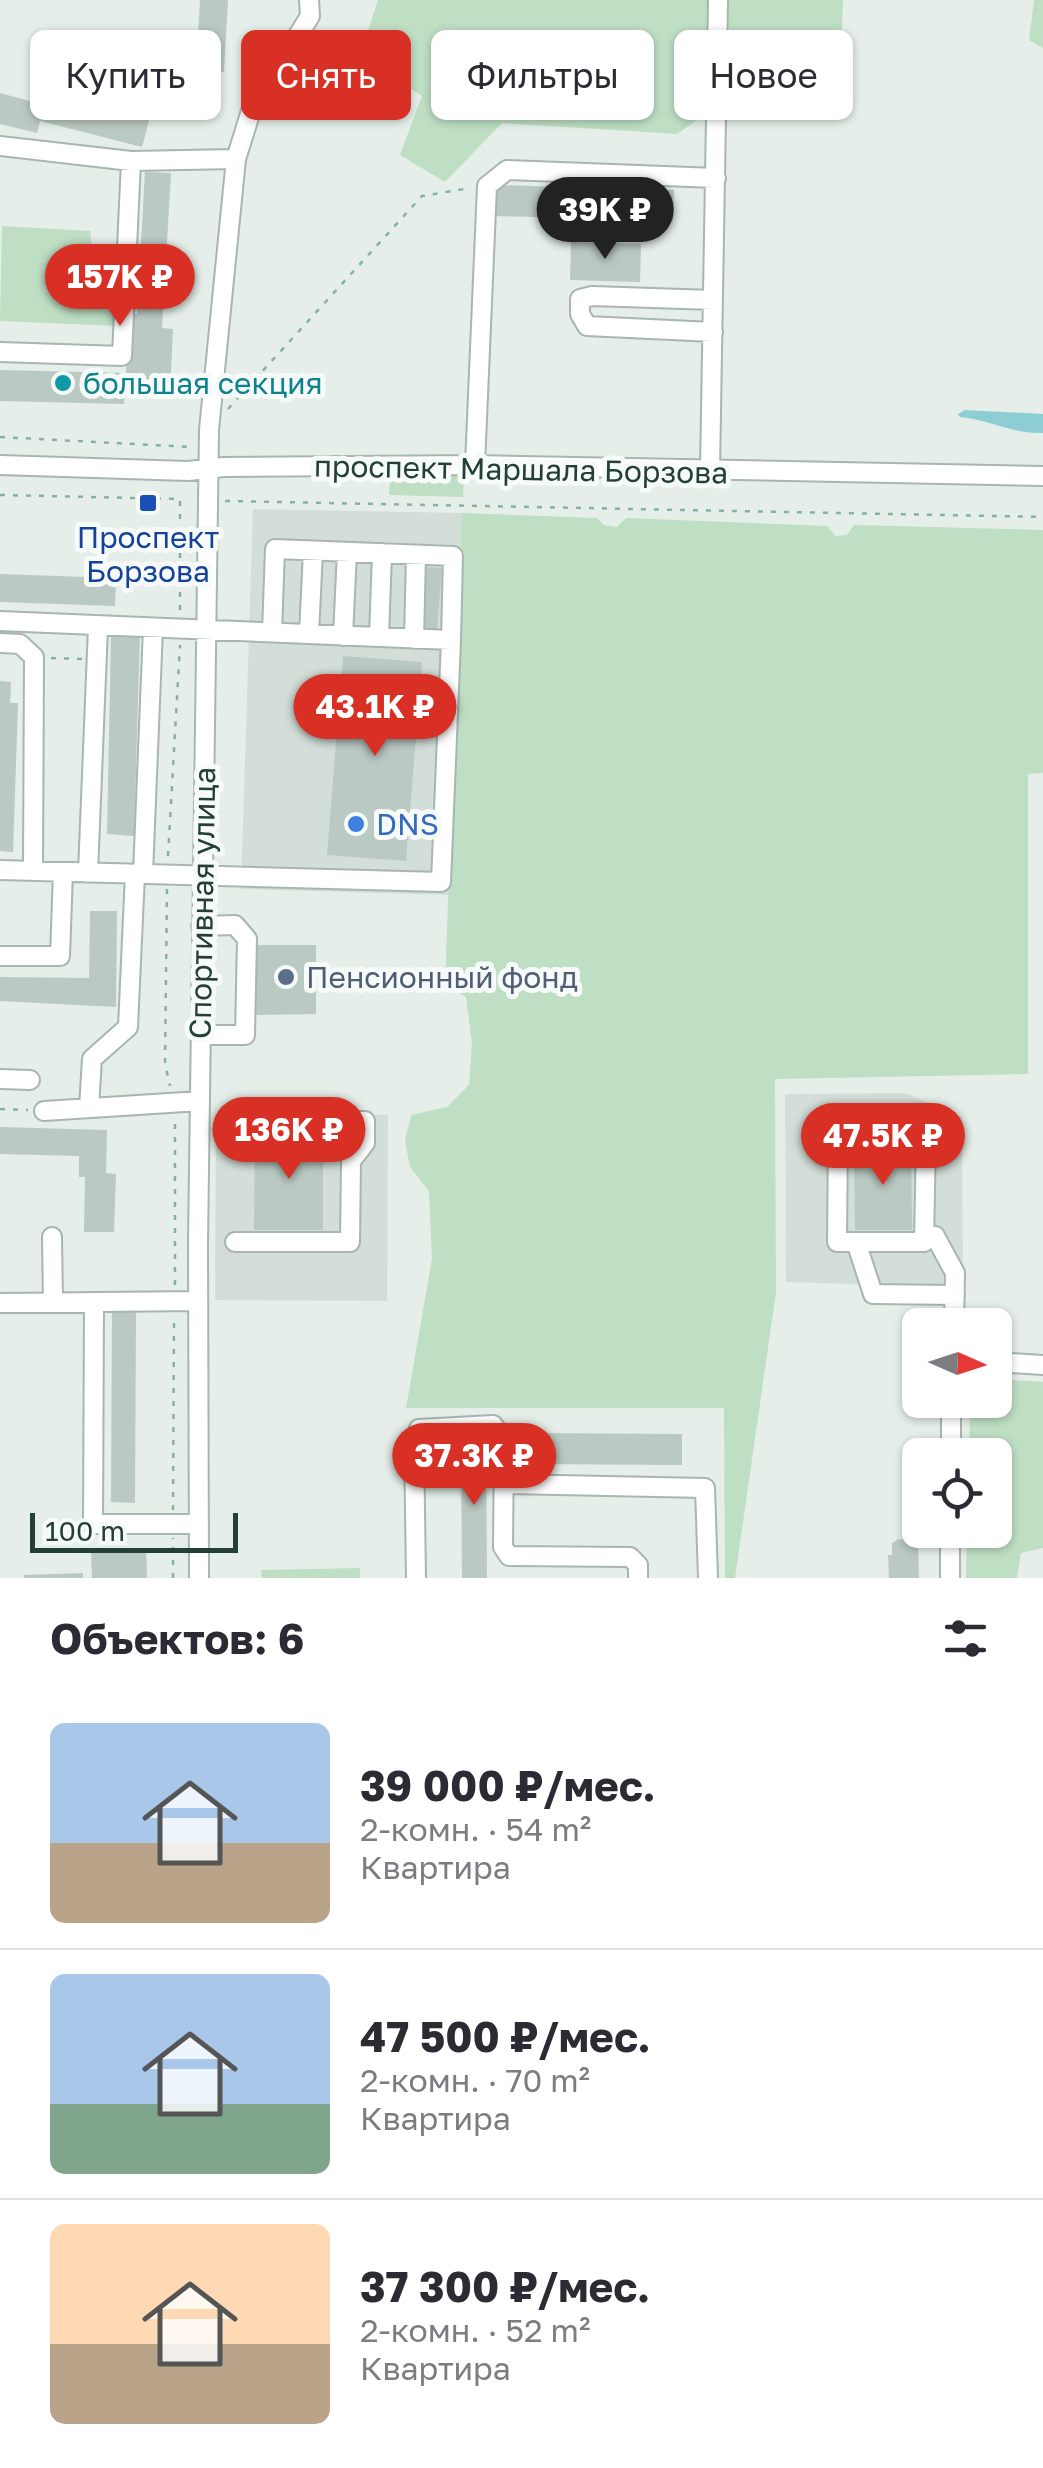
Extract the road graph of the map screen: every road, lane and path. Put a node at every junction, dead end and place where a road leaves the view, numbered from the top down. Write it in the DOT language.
graph roads {
  1 [pos="309,0"];
  2 [pos="718,0"];
  3 [pos="0,146"];
  4 [pos="130,160"];
  5 [pos="236,160"];
  6 [pos="716,178"];
  7 [pos="486,186"];
  8 [pos="714,300"];
  9 [pos="713,332"];
  10 [pos="0,352"];
  11 [pos="209,430"];
  12 [pos="0,437"];
  13 [pos="0,465"];
  14 [pos="475,465"];
  15 [pos="209,468"];
  16 [pos="710,470"];
  17 [pos="1043,476"];
  18 [pos="0,495"];
  19 [pos="225,501"];
  20 [pos="1043,516"];
  21 [pos="312,550"];
  22 [pos="347,552"];
  23 [pos="382,554"];
  24 [pos="416,555"];
  25 [pos="0,621"];
  26 [pos="98,627"];
  27 [pos="153,628"];
  28 [pos="180,629"];
  29 [pos="206,630"];
  30 [pos="272,632"];
  31 [pos="309,634"];
  32 [pos="343,636"];
  33 [pos="379,637"];
  34 [pos="414,639"];
  35 [pos="450,640"];
  36 [pos="0,643"];
  37 [pos="34,658"];
  38 [pos="97,659"];
  39 [pos="0,870"];
  40 [pos="33,871"];
  41 [pos="63,872"];
  42 [pos="88,872"];
  43 [pos="139,874"];
  44 [pos="168,874"];
  45 [pos="202,876"];
  46 [pos="201,926"];
  47 [pos="0,956"];
  48 [pos="200,1035"];
  49 [pos="0,1079"];
  50 [pos="30,1080"];
  51 [pos="200,1101"];
  52 [pos="173,1102"];
  53 [pos="89,1108"];
  54 [pos="0,1109"];
  55 [pos="44,1111"];
  56 [pos="236,1120"];
  57 [pos="927,1235"];
  58 [pos="52,1237"];
  59 [pos="234,1242"];
  60 [pos="857,1245"];
  61 [pos="955,1295"];
  62 [pos="174,1301"];
  63 [pos="198,1301"];
  64 [pos="53,1302"];
  65 [pos="94,1302"];
  66 [pos="0,1303"];
  67 [pos="955,1308"];
  68 [pos="1012,1363"];
  69 [pos="1043,1365"];
  70 [pos="504,1484"];
  71 [pos="174,1524"];
  72 [pos="198,1524"];
  73 [pos="950,1548"];
  74 [pos="173,1578"];
  75 [pos="199,1578"];
  76 [pos="416,1578"];
  77 [pos="638,1578"];
  78 [pos="708,1578"];
  79 [pos="950,1578"];
  1 -- 5 [label="street, Спортивная улица"];
  2 -- 6 [label="street"];
  3 -- 4 [label="street"];
  4 -- 5 [label="street"];
  4 -- 10 [label="street"];
  5 -- 11 [label="street, Спортивная улица"];
  6 -- 7 [label="street"];
  6 -- 8 [label="street"];
  7 -- 11 [label="path"];
  7 -- 14 [label="street"];
  8 -- 9 [label="street"];
  8 -- 9 [label="street"];
  9 -- 16 [label="street"];
  11 -- 12 [label="path"];
  11 -- 15 [label="street, Спортивная улица"];
  13 -- 15 [label="street, проспект Маршала Борзова"];
  14 -- 15 [label="street, проспект Маршала Борзова"];
  14 -- 16 [label="street, проспект Маршала Борзова"];
  15 -- 29 [label="street, Спортивная улица"];
  16 -- 17 [label="street, проспект Маршала Борзова"];
  18 -- 28 [label="path"];
  19 -- 20 [label="path"];
  21 -- 22 [label="street"];
  21 -- 30 [label="street"];
  21 -- 31 [label="street"];
  22 -- 23 [label="street"];
  22 -- 32 [label="street"];
  23 -- 24 [label="street"];
  23 -- 33 [label="street"];
  24 -- 34 [label="street"];
  24 -- 35 [label="street"];
  25 -- 26 [label="street"];
  26 -- 27 [label="street"];
  26 -- 38 [label="street"];
  27 -- 28 [label="street"];
  27 -- 43 [label="street"];
  28 -- 29 [label="street"];
  28 -- 44 [label="path"];
  29 -- 30 [label="street"];
  29 -- 45 [label="street, Спортивная улица"];
  30 -- 31 [label="street"];
  31 -- 32 [label="street"];
  32 -- 33 [label="street"];
  33 -- 34 [label="street"];
  34 -- 35 [label="street"];
  35 -- 45 [label="street"];
  36 -- 37 [label="street"];
  37 -- 38 [label="path"];
  37 -- 40 [label="street"];
  38 -- 42 [label="street"];
  39 -- 40 [label="street"];
  40 -- 41 [label="street"];
  41 -- 42 [label="street"];
  41 -- 47 [label="street"];
  42 -- 43 [label="street"];
  43 -- 44 [label="street"];
  43 -- 53 [label="street"];
  44 -- 45 [label="street"];
  44 -- 52 [label="path"];
  45 -- 46 [label="street, Спортивная улица"];
  46 -- 48 [label="street, Спортивная улица"];
  46 -- 48 [label="street"];
  48 -- 51 [label="street, Спортивная улица"];
  49 -- 50 [label="street"];
  51 -- 52 [label="street"];
  51 -- 63 [label="street, Спортивная улица"];
  52 -- 53 [label="street"];
  52 -- 62 [label="path"];
  53 -- 55 [label="street"];
  54 -- 55 [label="path"];
  56 -- 59 [label="street"];
  57 -- 60 [label="street"];
  57 -- 60 [label="street"];
  57 -- 61 [label="street"];
  58 -- 64 [label="street"];
  60 -- 61 [label="street"];
  61 -- 67 [label="street"];
  62 -- 63 [label="street"];
  62 -- 65 [label="street"];
  62 -- 71 [label="path"];
  63 -- 72 [label="street, Спортивная улица"];
  64 -- 65 [label="street"];
  64 -- 66 [label="street"];
  65 -- 71 [label="street"];
  68 -- 69 [label="street"];
  70 -- 76 [label="street"];
  70 -- 77 [label="street"];
  70 -- 78 [label="street"];
  71 -- 72 [label="street"];
  71 -- 74 [label="path"];
  72 -- 75 [label="street, Спортивная улица"];
  73 -- 79 [label="street"];
}
